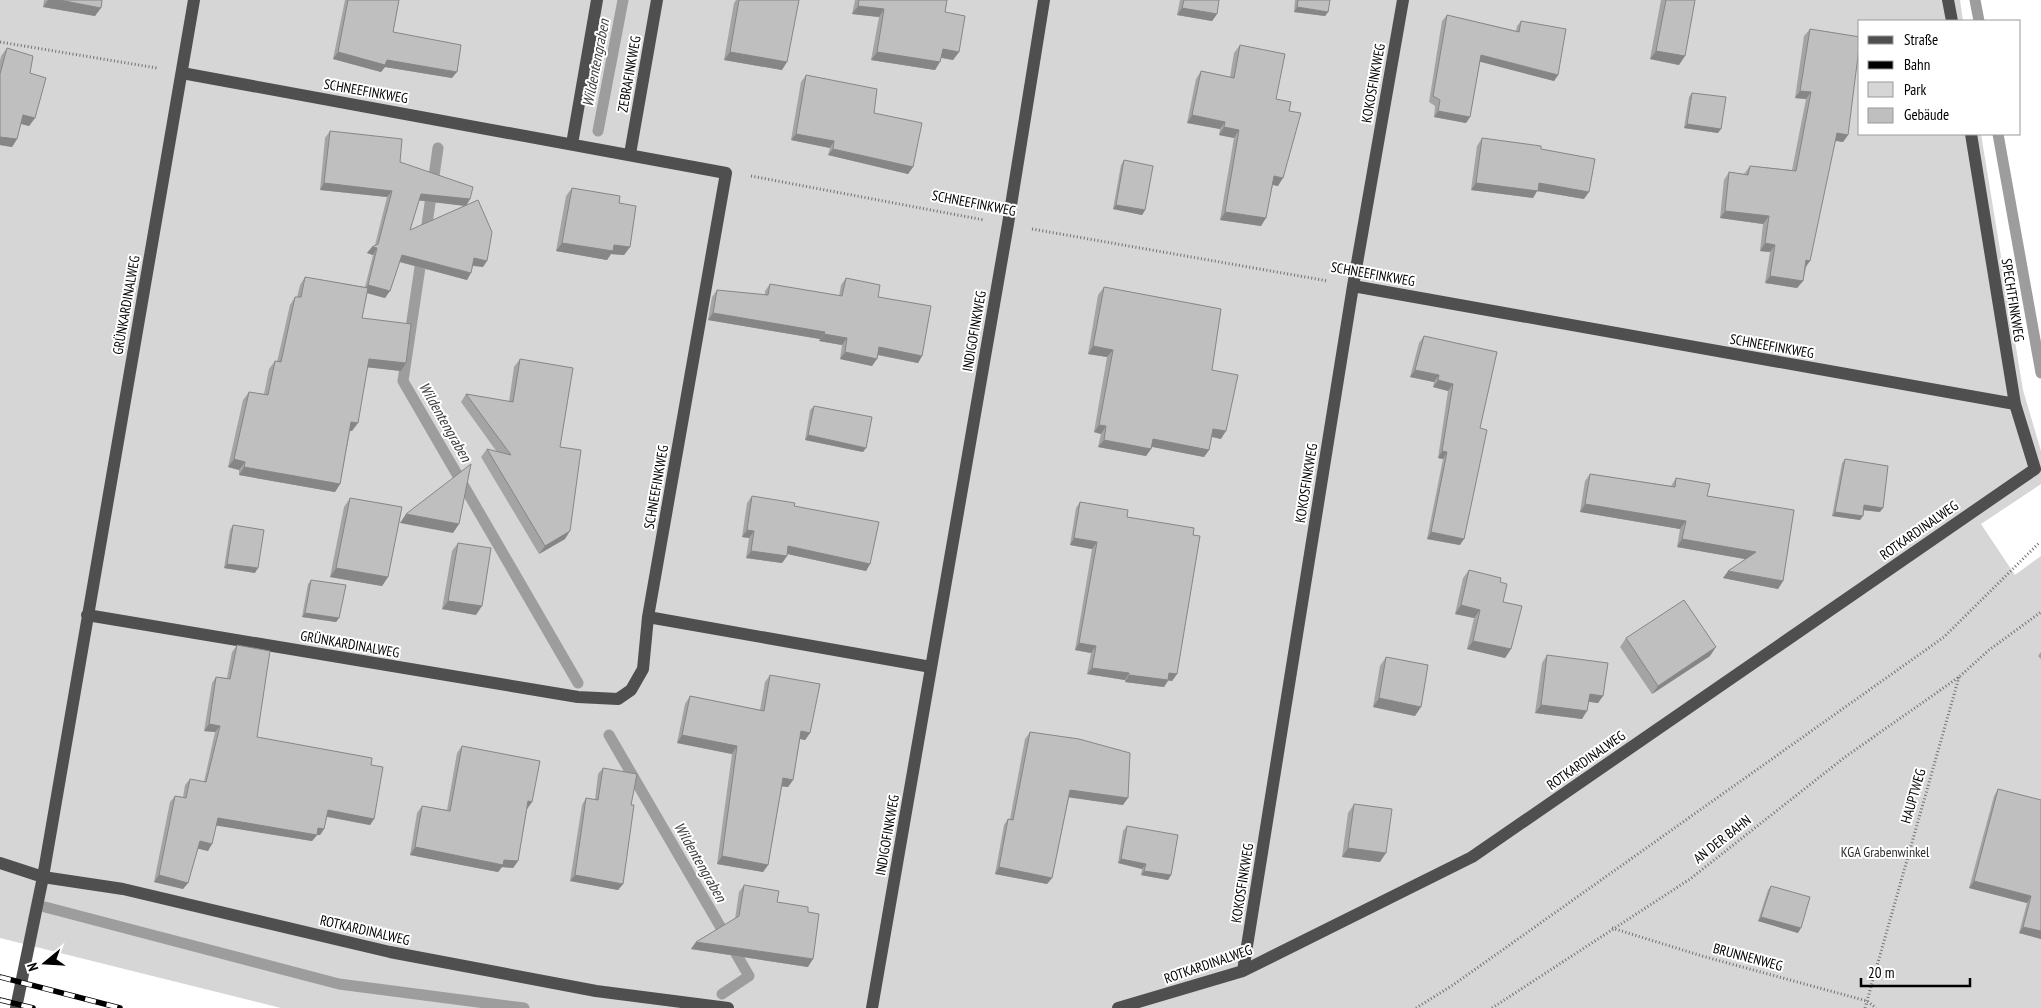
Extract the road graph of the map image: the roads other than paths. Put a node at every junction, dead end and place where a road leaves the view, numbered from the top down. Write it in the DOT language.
graph roads {
  1 [pos="194,0"];
  2 [pos="597,0"];
  3 [pos="657,0"];
  4 [pos="1044,0"];
  5 [pos="1403,0"];
  6 [pos="1948,0"];
  7 [pos="1952,20"];
  8 [pos="182,73"];
  9 [pos="1971,135"];
  10 [pos="572,144"];
  11 [pos="630,154"];
  12 [pos="1354,286"];
  13 [pos="2015,404"];
  14 [pos="2035,469"];
  15 [pos="87,615"];
  16 [pos="648,617"];
  17 [pos="931,667"];
  18 [pos="578,697"];
  19 [pos="0,863"];
  20 [pos="43,877"];
  21 [pos="1243,971"];
  22 [pos="16,1008"];
  23 [pos="728,1008"];
  24 [pos="872,1008"];
  25 [pos="1118,1008"];
  1 -- 8 [label="lane, GRÜNKARDINALWEG"];
  2 -- 10 [label="lane"];
  3 -- 11 [label="lane, ZEBRAFINKWEG"];
  4 -- 17 [label="lane, INDIGOFINKWEG"];
  5 -- 12 [label="lane, KOKOSFINKWEG"];
  6 -- 7 [label="lane"];
  8 -- 10 [label="lane, SCHNEEFINKWEG"];
  8 -- 15 [label="lane, GRÜNKARDINALWEG"];
  9 -- 13 [label="lane, SPECHTFINKWEG"];
  10 -- 11 [label="lane, SCHNEEFINKWEG"];
  11 -- 16 [label="lane, SCHNEEFINKWEG"];
  12 -- 13 [label="lane, SCHNEEFINKWEG"];
  12 -- 21 [label="lane, KOKOSFINKWEG"];
  13 -- 14 [label="lane, SPECHTFINKWEG"];
  14 -- 21 [label="lane, ROTKARDINALWEG"];
  15 -- 18 [label="lane, GRÜNKARDINALWEG"];
  15 -- 20 [label="lane, GRÜNKARDINALWEG"];
  16 -- 17 [label="lane"];
  16 -- 18 [label="lane, SCHNEEFINKWEG"];
  17 -- 24 [label="lane, INDIGOFINKWEG"];
  19 -- 20 [label="lane, ROTKARDINALWEG"];
  20 -- 22 [label="lane, GRÜNKARDINALWEG"];
  20 -- 23 [label="lane, ROTKARDINALWEG"];
  21 -- 25 [label="lane, ROTKARDINALWEG"];
}
